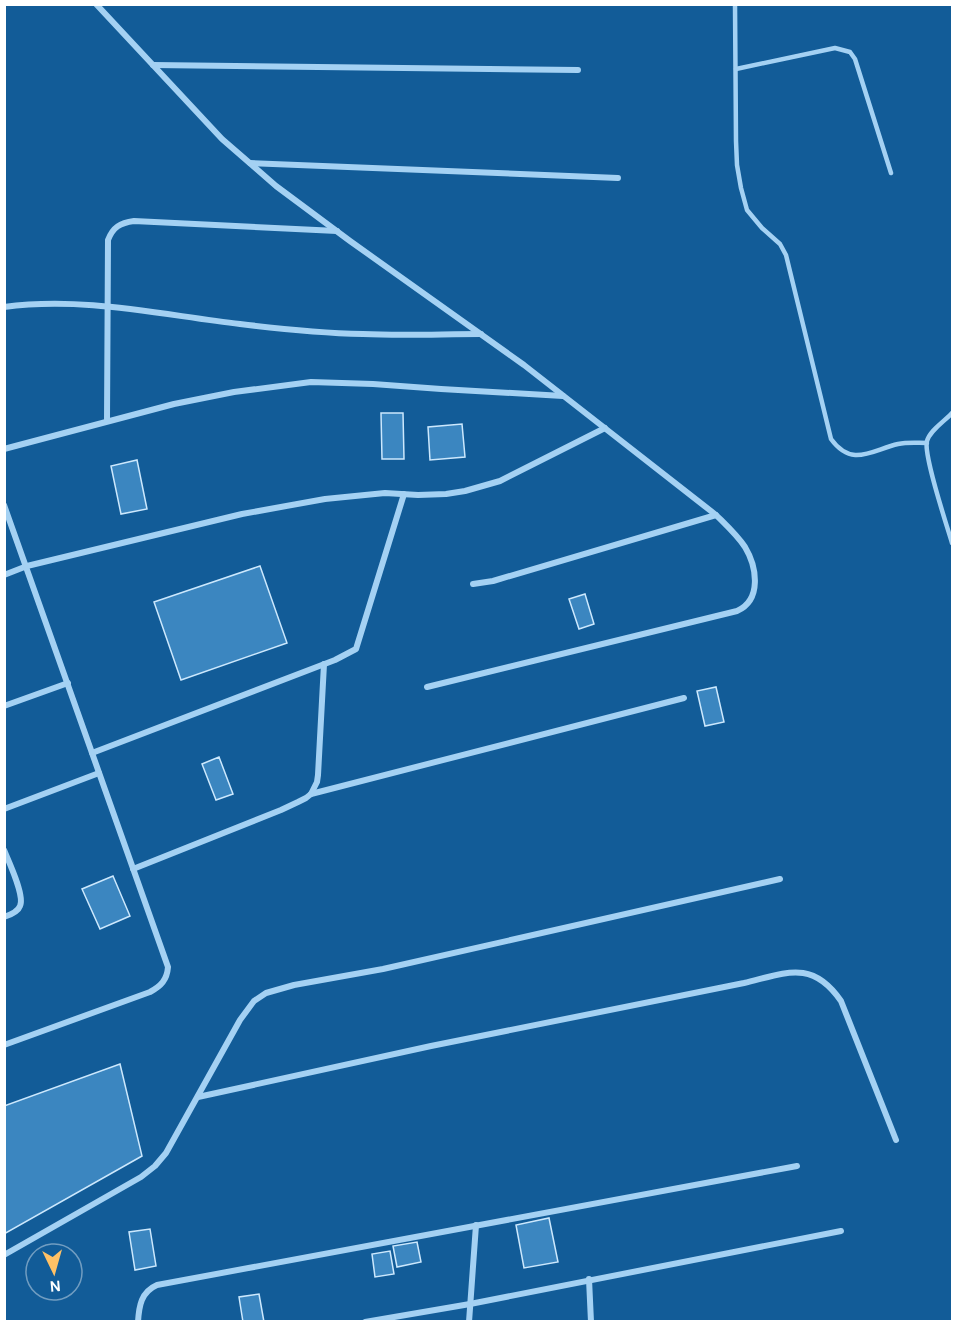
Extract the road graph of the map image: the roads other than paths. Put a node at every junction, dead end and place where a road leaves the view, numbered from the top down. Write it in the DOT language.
graph roads {
  1 [pos="96,4"];
  2 [pos="735,4"];
  3 [pos="152,65"];
  4 [pos="735,69"];
  5 [pos="578,70"];
  6 [pos="250,163"];
  7 [pos="891,173"];
  8 [pos="618,178"];
  9 [pos="337,231"];
  10 [pos="107,306"];
  11 [pos="4,307"];
  12 [pos="481,334"];
  13 [pos="563,396"];
  14 [pos="952,413"];
  15 [pos="107,421"];
  16 [pos="605,428"];
  17 [pos="927,443"];
  18 [pos="4,449"];
  19 [pos="404,494"];
  20 [pos="4,505"];
  21 [pos="716,515"];
  22 [pos="952,543"];
  23 [pos="27,566"];
  24 [pos="4,575"];
  25 [pos="472,584"];
  26 [pos="324,664"];
  27 [pos="68,683"];
  28 [pos="427,687"];
  29 [pos="684,698"];
  30 [pos="4,706"];
  31 [pos="92,753"];
  32 [pos="99,774"];
  33 [pos="311,794"];
  34 [pos="4,809"];
  35 [pos="4,850"];
  36 [pos="133,869"];
  37 [pos="780,879"];
  38 [pos="4,917"];
  39 [pos="4,1045"];
  40 [pos="198,1097"];
  41 [pos="896,1140"];
  42 [pos="797,1166"];
  43 [pos="476,1225"];
  44 [pos="841,1231"];
  45 [pos="4,1256"];
  46 [pos="589,1279"];
  47 [pos="470,1304"];
  48 [pos="138,1322"];
  49 [pos="365,1322"];
  50 [pos="469,1322"];
  51 [pos="591,1322"];
  1 -- 3 [label="street"];
  2 -- 4 [label="lane"];
  3 -- 5 [label="street"];
  3 -- 6 [label="street"];
  4 -- 7 [label="lane"];
  4 -- 17 [label="lane"];
  6 -- 8 [label="street"];
  6 -- 9 [label="street"];
  9 -- 10 [label="street"];
  9 -- 12 [label="street"];
  10 -- 11 [label="street"];
  10 -- 12 [label="street"];
  10 -- 15 [label="street"];
  12 -- 13 [label="street"];
  13 -- 15 [label="street"];
  13 -- 16 [label="street"];
  14 -- 17 [label="lane"];
  15 -- 18 [label="street"];
  16 -- 19 [label="street"];
  16 -- 21 [label="street"];
  17 -- 22 [label="lane"];
  19 -- 23 [label="street"];
  19 -- 26 [label="street"];
  20 -- 23 [label="street"];
  21 -- 25 [label="street"];
  21 -- 28 [label="street"];
  23 -- 24 [label="street"];
  23 -- 27 [label="street"];
  26 -- 31 [label="street"];
  26 -- 33 [label="street"];
  27 -- 30 [label="street"];
  27 -- 31 [label="street"];
  29 -- 33 [label="street"];
  31 -- 32 [label="street"];
  32 -- 34 [label="street"];
  32 -- 36 [label="street"];
  33 -- 36 [label="street"];
  35 -- 38 [label="street"];
  36 -- 39 [label="street"];
  37 -- 40 [label="street"];
  40 -- 41 [label="street"];
  40 -- 45 [label="street"];
  42 -- 43 [label="street"];
  43 -- 47 [label="street"];
  43 -- 48 [label="street"];
  44 -- 46 [label="street"];
  46 -- 47 [label="street"];
  46 -- 51 [label="street"];
  47 -- 49 [label="street"];
  47 -- 50 [label="street"];
}
